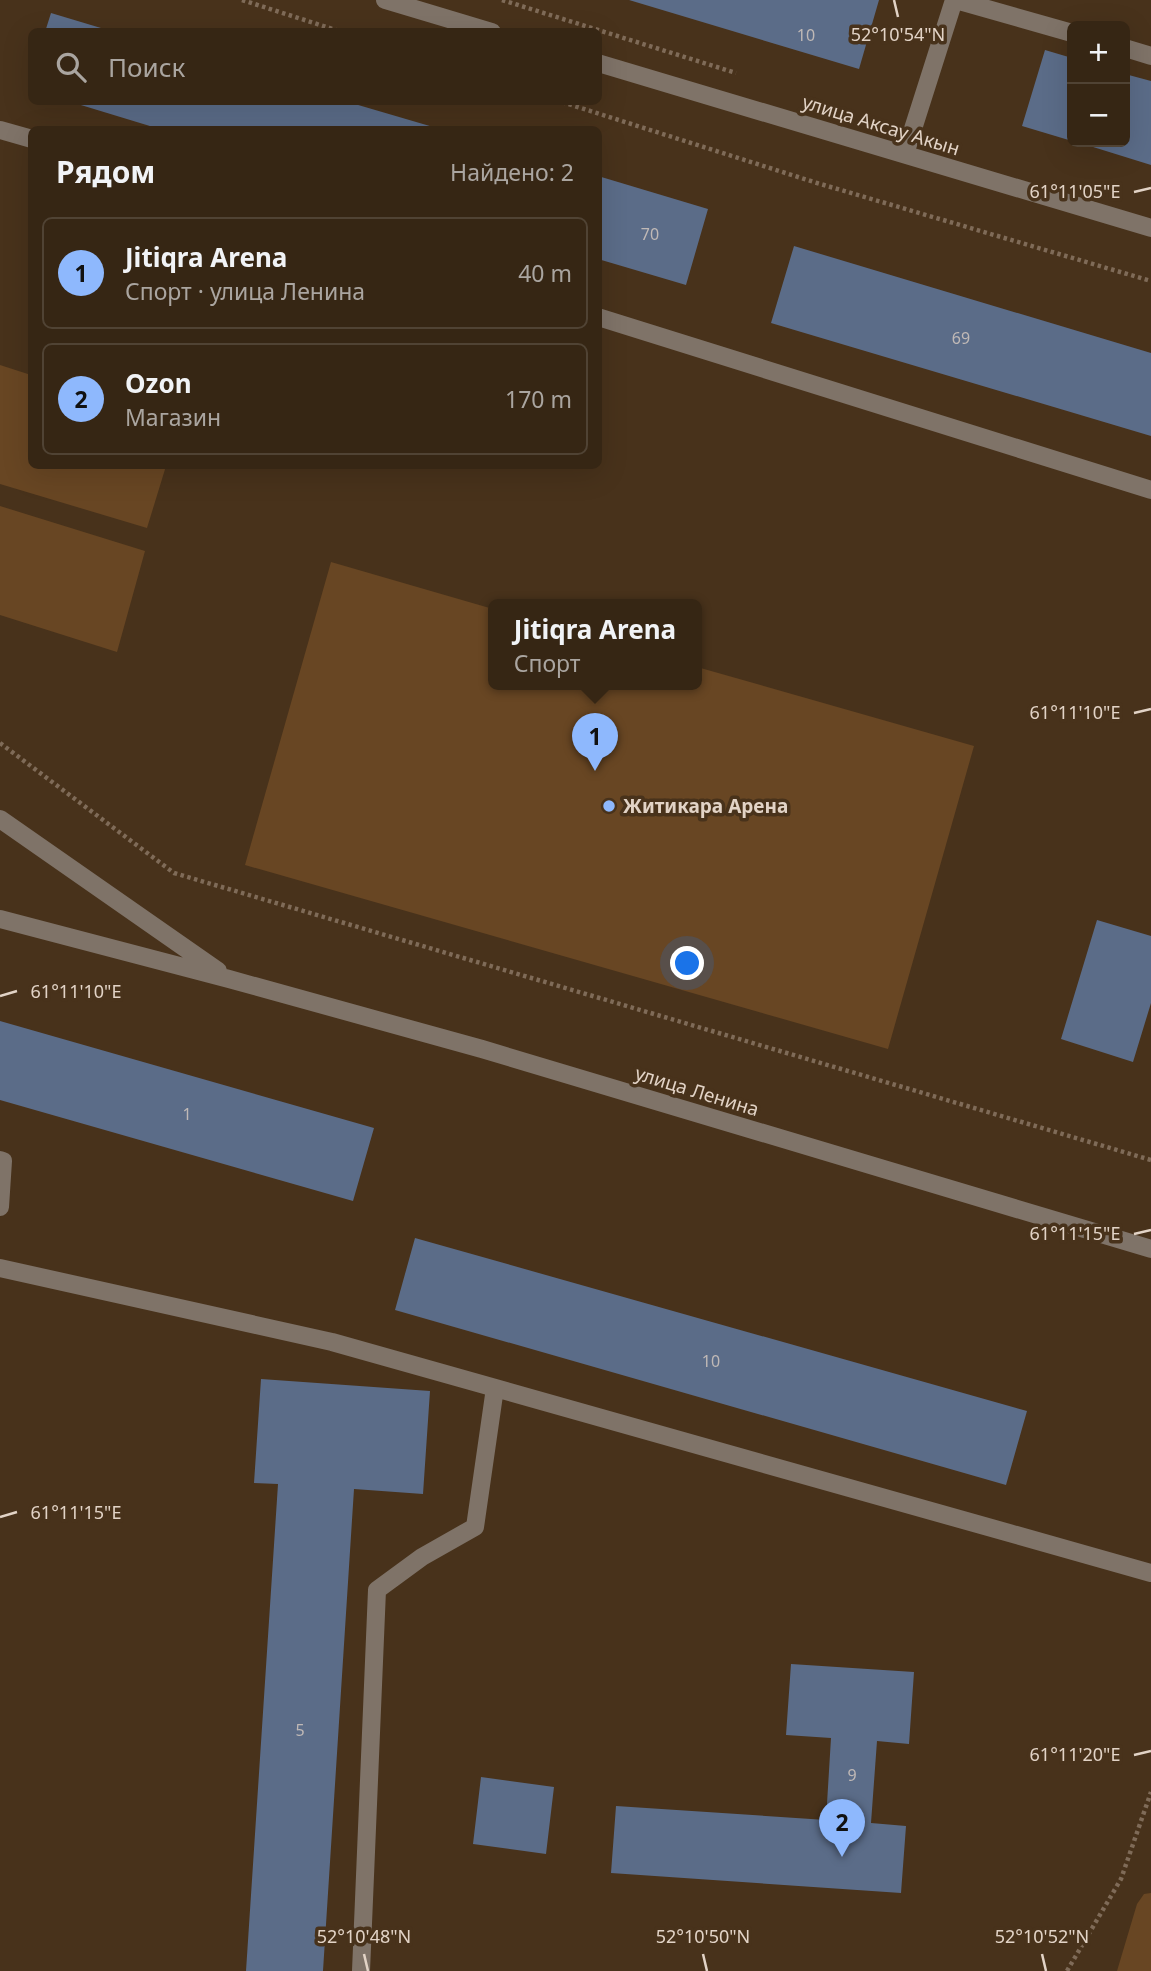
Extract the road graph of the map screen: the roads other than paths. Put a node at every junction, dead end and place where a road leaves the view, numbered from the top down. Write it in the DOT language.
graph roads {
  1 [pos="385,0"];
  2 [pos="955,0"];
  3 [pos="479,28"];
  4 [pos="1067,32"];
  5 [pos="1130,50"];
  6 [pos="1151,56"];
  7 [pos="602,64"];
  8 [pos="0,130"];
  9 [pos="28,138"];
  10 [pos="905,154"];
  11 [pos="1151,228"];
  12 [pos="602,318"];
  13 [pos="1151,490"];
  14 [pos="0,819"];
  15 [pos="0,919"];
  16 [pos="229,979"];
  17 [pos="0,1160"];
  18 [pos="0,1207"];
  19 [pos="1151,1249"];
  20 [pos="0,1268"];
  21 [pos="495,1388"];
  22 [pos="1151,1573"];
  23 [pos="361,1971"];
  1 -- 3 [label="street"];
  2 -- 4 [label="street"];
  2 -- 10 [label="street"];
  5 -- 6 [label="street"];
  7 -- 10 [label="street, улица Аксау Акын"];
  8 -- 9 [label="street"];
  10 -- 11 [label="street, улица Аксау Акын"];
  12 -- 13 [label="street"];
  14 -- 16 [label="street"];
  15 -- 16 [label="street, улица Ленина"];
  16 -- 19 [label="street, улица Ленина"];
  17 -- 18 [label="street"];
  20 -- 21 [label="street"];
  21 -- 22 [label="street"];
  21 -- 23 [label="street"];
}
